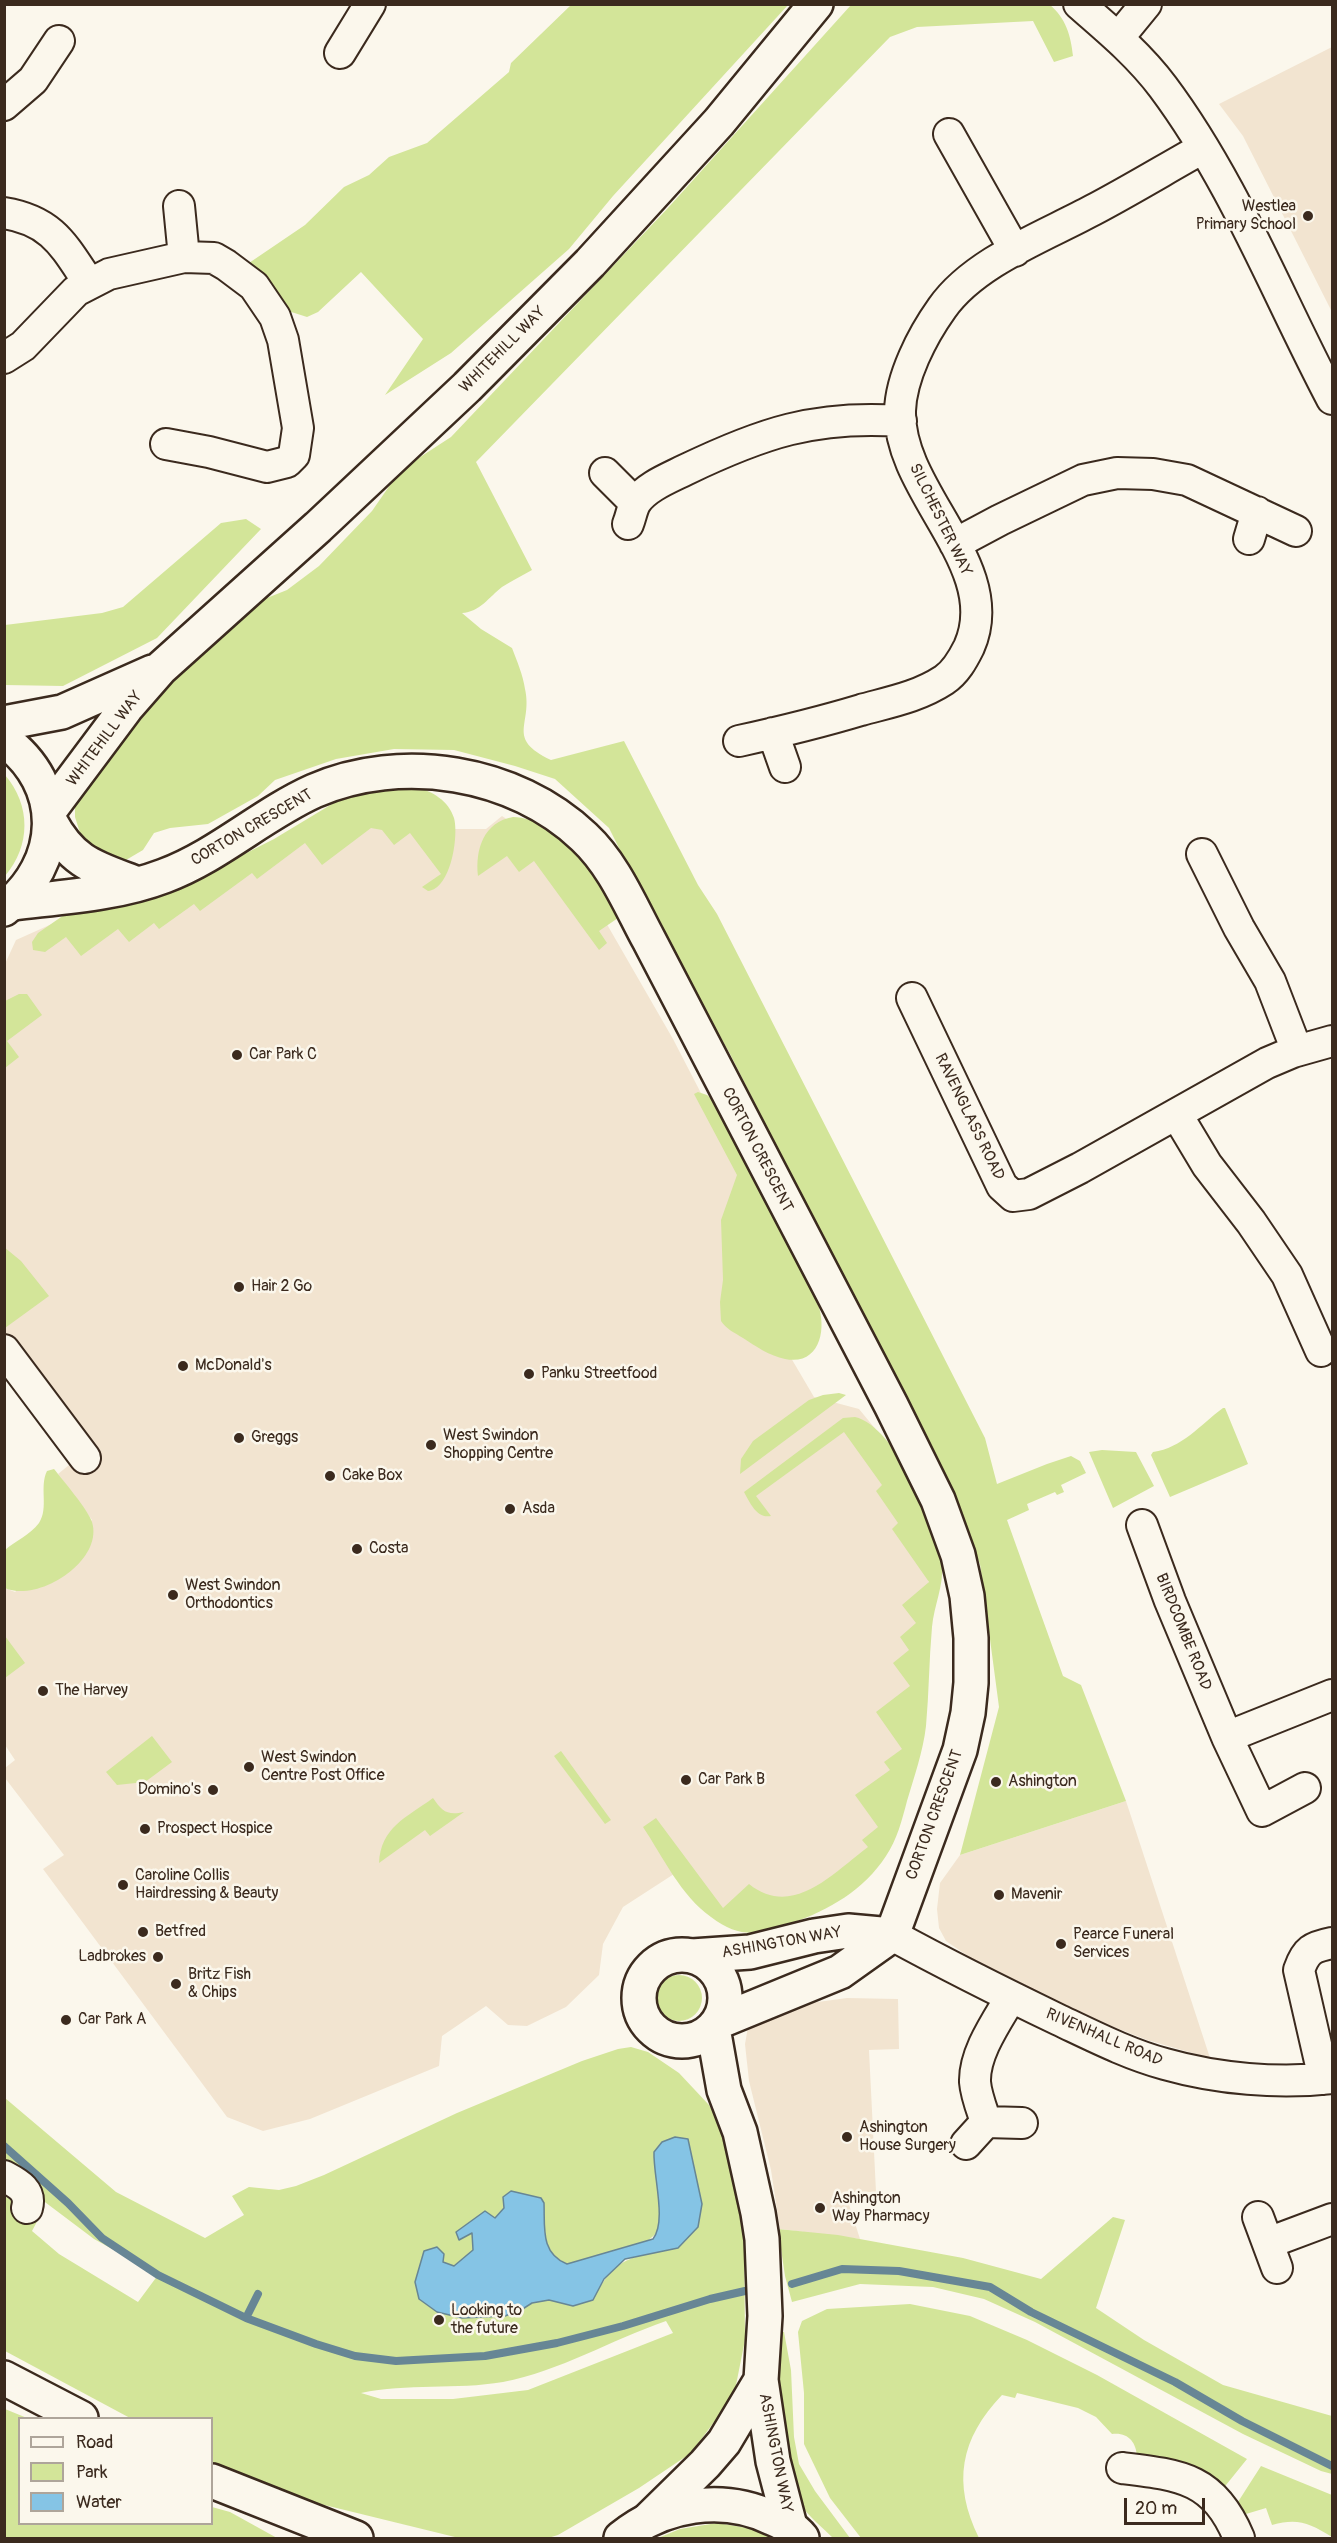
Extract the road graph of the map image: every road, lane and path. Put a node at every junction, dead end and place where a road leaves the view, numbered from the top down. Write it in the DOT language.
graph roads {
  1 [pos="370,4"];
  2 [pos="816,4"];
  3 [pos="1079,4"];
  4 [pos="1146,4"];
  5 [pos="1119,38"];
  6 [pos="59,41"];
  7 [pos="340,53"];
  8 [pos="4,105"];
  9 [pos="949,134"];
  10 [pos="1203,148"];
  11 [pos="179,206"];
  12 [pos="4,213"];
  13 [pos="1015,251"];
  14 [pos="184,257"];
  15 [pos="89,283"];
  16 [pos="4,358"];
  17 [pos="1332,399"];
  18 [pos="901,421"];
  19 [pos="166,444"];
  20 [pos="605,473"];
  21 [pos="1296,531"];
  22 [pos="955,544"];
  23 [pos="161,668"];
  24 [pos="4,723"];
  25 [pos="773,734"];
  26 [pos="4,740"];
  27 [pos="739,741"];
  28 [pos="786,767"];
  29 [pos="50,816"];
  30 [pos="1202,854"];
  31 [pos="138,884"];
  32 [pos="7,908"];
  33 [pos="912,998"];
  34 [pos="1332,1041"];
  35 [pos="1297,1051"];
  36 [pos="1177,1115"];
  37 [pos="4,1350"];
  38 [pos="1321,1351"];
  39 [pos="85,1458"];
  40 [pos="1142,1525"];
  41 [pos="1332,1695"];
  42 [pos="1227,1737"];
  43 [pos="1305,1788"];
  44 [pos="892,1935"];
  45 [pos="1332,1943"];
  46 [pos="692,1956"];
  47 [pos="1011,1996"];
  48 [pos="715,2025"];
  49 [pos="681,2040"];
  50 [pos="1328,2079"];
  51 [pos="724,2090"];
  52 [pos="986,2122"];
  53 [pos="1022,2123"];
  54 [pos="966,2144"];
  55 [pos="4,2176"];
  56 [pos="27,2208"];
  57 [pos="1332,2219"];
  58 [pos="1268,2243"];
  59 [pos="4,2378"];
  60 [pos="761,2380"];
  61 [pos="79,2417"];
  62 [pos="1122,2468"];
  63 [pos="213,2481"];
  64 [pos="650,2518"];
  65 [pos="796,2532"];
  66 [pos="356,2538"];
  67 [pos="621,2538"];
  68 [pos="1239,2538"];
  1 -- 7 [label="street"];
  2 -- 23 [label="street, WHITEHILL WAY"];
  3 -- 5 [label="street"];
  4 -- 5 [label="street"];
  5 -- 10 [label="street"];
  6 -- 8 [label="street"];
  9 -- 13 [label="street"];
  10 -- 13 [label="street, SILCHESTER WAY"];
  10 -- 17 [label="street"];
  11 -- 14 [label="street"];
  12 -- 15 [label="street"];
  13 -- 18 [label="street, SILCHESTER WAY"];
  14 -- 15 [label="street"];
  14 -- 19 [label="street"];
  15 -- 16 [label="street"];
  18 -- 20 [label="street"];
  18 -- 22 [label="street, SILCHESTER WAY"];
  21 -- 22 [label="street"];
  22 -- 25 [label="street, SILCHESTER WAY"];
  23 -- 24 [label="street, WHITEHILL WAY"];
  23 -- 29 [label="street, WHITEHILL WAY"];
  25 -- 27 [label="street, SILCHESTER WAY"];
  25 -- 28 [label="street"];
  26 -- 29 [label="street"];
  29 -- 31 [label="street"];
  29 -- 32 [label="street"];
  30 -- 35 [label="street"];
  31 -- 32 [label="street, CORTON CRESCENT"];
  31 -- 44 [label="street, CORTON CRESCENT"];
  33 -- 36 [label="street, RAVENGLASS ROAD"];
  34 -- 35 [label="street, RAVENGLASS ROAD"];
  35 -- 36 [label="street, RAVENGLASS ROAD"];
  36 -- 38 [label="street"];
  37 -- 39 [label="street"];
  40 -- 42 [label="street, BIRDCOMBE ROAD"];
  41 -- 42 [label="street"];
  42 -- 43 [label="street, BIRDCOMBE ROAD"];
  44 -- 46 [label="street, ASHINGTON WAY"];
  44 -- 47 [label="street, RIVENHALL ROAD"];
  44 -- 48 [label="street, ASHINGTON WAY"];
  45 -- 50 [label="street"];
  46 -- 48 [label="street"];
  46 -- 49 [label="street"];
  47 -- 50 [label="street, RIVENHALL ROAD"];
  47 -- 52 [label="street"];
  48 -- 49 [label="street"];
  48 -- 51 [label="street, ASHINGTON WAY"];
  49 -- 51 [label="street, ASHINGTON WAY"];
  51 -- 60 [label="street, ASHINGTON WAY"];
  52 -- 53 [label="street"];
  52 -- 54 [label="street"];
  55 -- 56 [label="street"];
  57 -- 58 [label="street"];
  59 -- 61 [label="street"];
  60 -- 64 [label="street, ASHINGTON WAY"];
  60 -- 65 [label="street, ASHINGTON WAY"];
  62 -- 68 [label="street"];
  63 -- 66 [label="street"];
  64 -- 65 [label="street"];
  64 -- 67 [label="street"];
}
